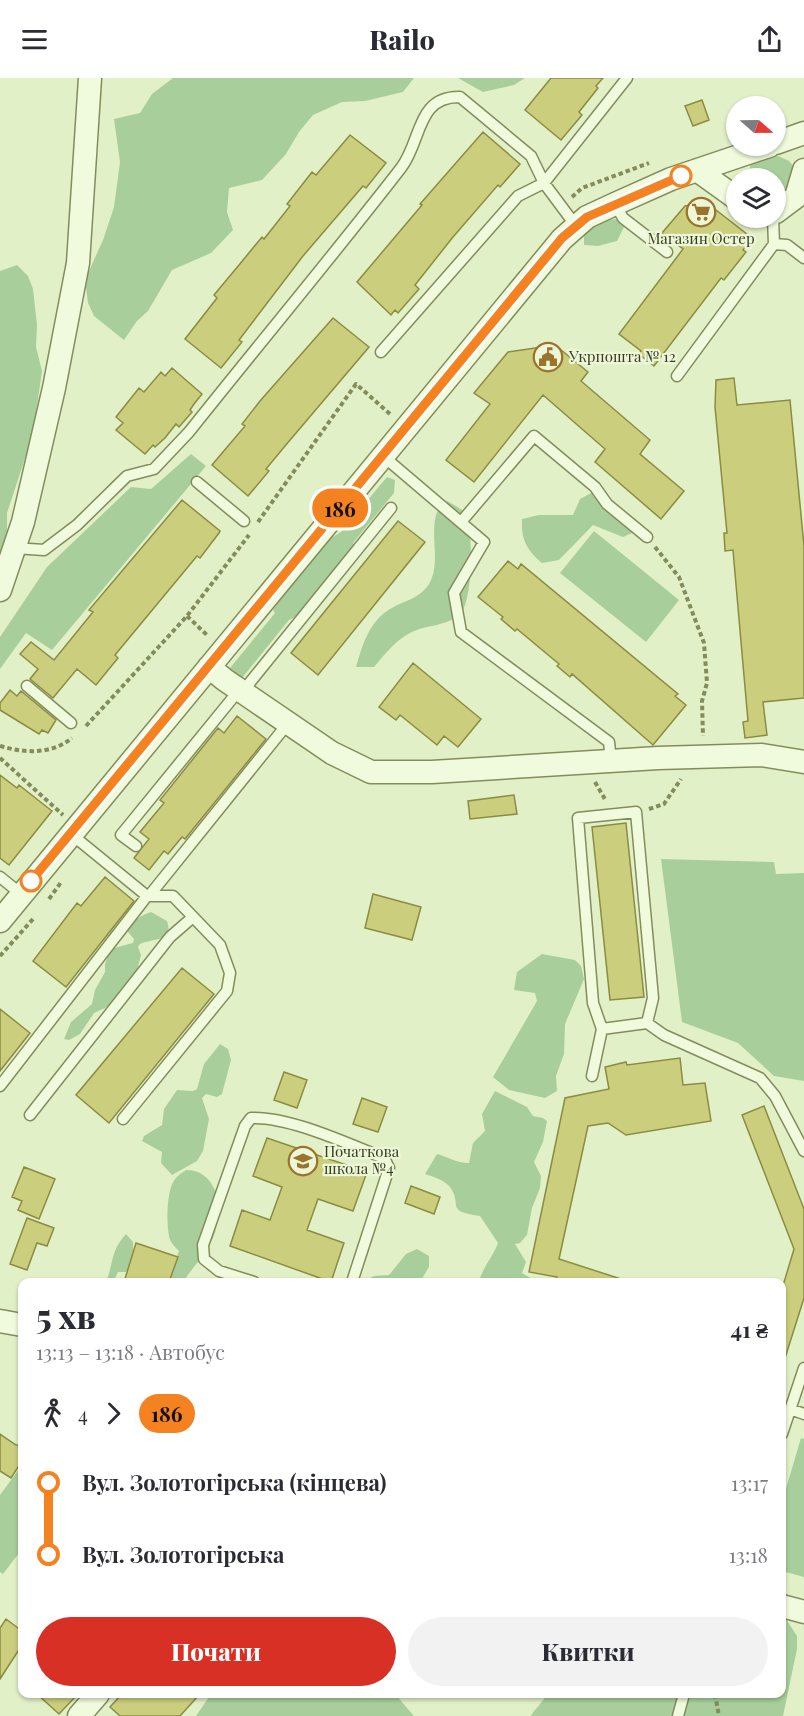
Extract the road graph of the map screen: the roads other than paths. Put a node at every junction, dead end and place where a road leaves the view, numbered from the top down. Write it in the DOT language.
graph roads {
  1 [pos="90,78"];
  2 [pos="627,78"];
  3 [pos="804,133"];
  4 [pos="786,139"];
  5 [pos="739,156"];
  6 [pos="697,170"];
  7 [pos="804,171"];
  8 [pos="544,183"];
  9 [pos="726,191"];
  10 [pos="615,204"];
  11 [pos="786,204"];
  12 [pos="576,226"];
  13 [pos="773,228"];
  14 [pos="774,244"];
  15 [pos="667,252"];
  16 [pos="804,258"];
  17 [pos="381,352"];
  18 [pos="677,376"];
  19 [pos="383,456"];
  20 [pos="197,482"];
  21 [pos="391,508"];
  22 [pos="244,521"];
  23 [pos="461,522"];
  24 [pos="647,537"];
  25 [pos="14,548"];
  26 [pos="0,590"];
  27 [pos="209,666"];
  28 [pos="27,686"];
  29 [pos="242,690"];
  30 [pos="290,722"];
  31 [pos="71,723"];
  32 [pos="611,761"];
  33 [pos="804,762"];
  34 [pos="67,825"];
  35 [pos="136,846"];
  36 [pos="0,877"];
  37 [pos="21,894"];
  38 [pos="148,896"];
  39 [pos="193,918"];
  40 [pos="0,921"];
  41 [pos="647,1023"];
  42 [pos="602,1029"];
  43 [pos="592,1076"];
  44 [pos="0,1086"];
  45 [pos="30,1115"];
  46 [pos="123,1119"];
  47 [pos="804,1151"];
  48 [pos="241,1278"];
  49 [pos="353,1278"];
  50 [pos="0,1321"];
  51 [pos="18,1324"];
  52 [pos="804,1368"];
  53 [pos="790,1409"];
  54 [pos="804,1414"];
  55 [pos="786,1422"];
  56 [pos="786,1607"];
  57 [pos="804,1612"];
  58 [pos="95,1698"];
  59 [pos="683,1698"];
  60 [pos="79,1716"];
  61 [pos="678,1716"];
  1 -- 25 [label="street"];
  2 -- 8 [label="lane"];
  3 -- 4 [label="street"];
  5 -- 6 [label="street"];
  6 -- 9 [label="street"];
  6 -- 10 [label="street"];
  7 -- 11 [label="street"];
  8 -- 12 [label="lane"];
  8 -- 17 [label="lane"];
  8 -- 25 [label="lane"];
  10 -- 12 [label="street"];
  10 -- 15 [label="lane"];
  12 -- 19 [label="street"];
  13 -- 14 [label="lane"];
  14 -- 16 [label="lane"];
  14 -- 18 [label="lane"];
  19 -- 23 [label="lane"];
  19 -- 27 [label="street"];
  20 -- 22 [label="lane"];
  21 -- 29 [label="lane"];
  23 -- 24 [label="lane"];
  23 -- 32 [label="lane"];
  25 -- 26 [label="street"];
  27 -- 29 [label="street"];
  27 -- 34 [label="street"];
  28 -- 31 [label="lane"];
  29 -- 30 [label="street"];
  29 -- 35 [label="lane"];
  30 -- 32 [label="street"];
  30 -- 38 [label="lane"];
  32 -- 33 [label="street"];
  34 -- 37 [label="street"];
  34 -- 38 [label="lane"];
  36 -- 37 [label="lane"];
  37 -- 40 [label="street"];
  38 -- 39 [label="lane"];
  38 -- 44 [label="lane"];
  39 -- 45 [label="lane"];
  39 -- 46 [label="lane"];
  41 -- 42 [label="lane"];
  41 -- 42 [label="lane"];
  41 -- 47 [label="lane"];
  42 -- 43 [label="lane"];
  48 -- 49 [label="lane"];
  50 -- 51 [label="street"];
  52 -- 53 [label="lane"];
  53 -- 54 [label="lane"];
  53 -- 55 [label="lane"];
  56 -- 57 [label="street"];
  58 -- 60 [label="street"];
  59 -- 61 [label="lane"];
}
